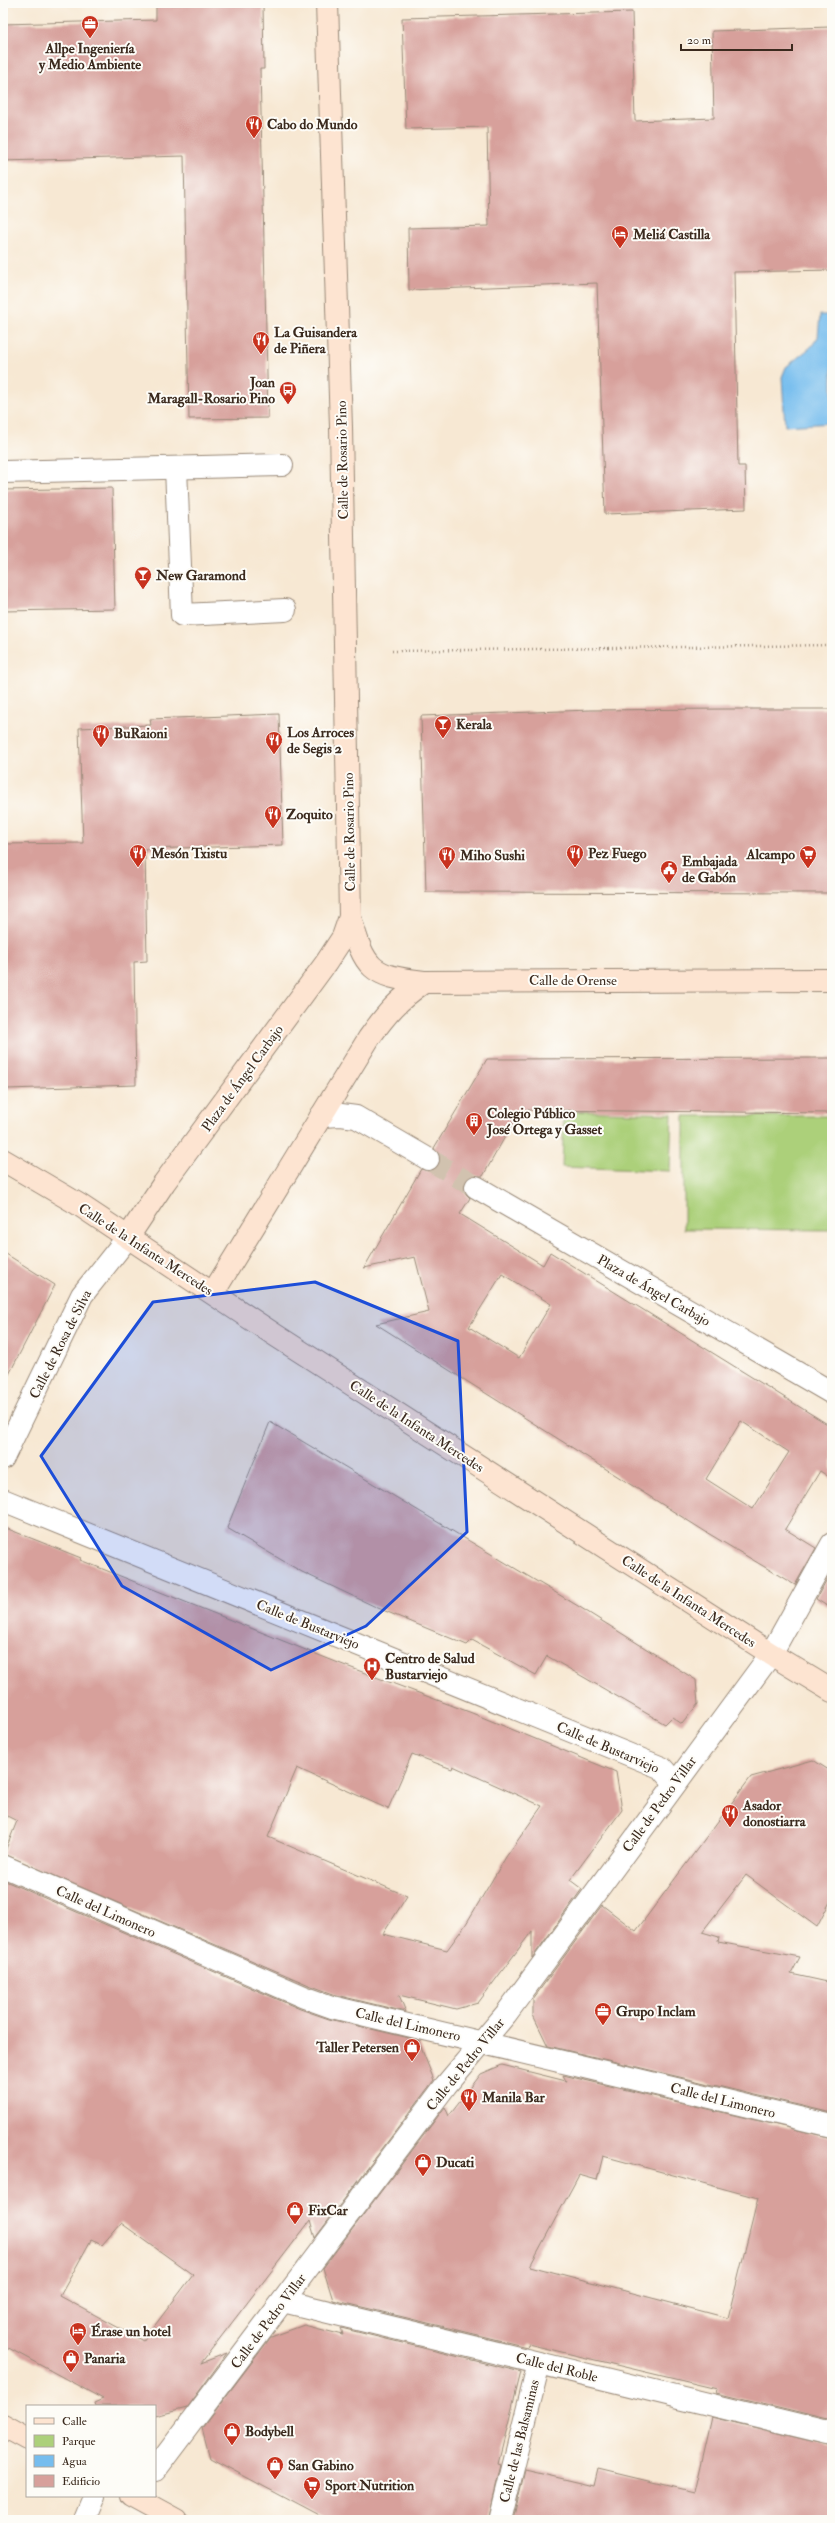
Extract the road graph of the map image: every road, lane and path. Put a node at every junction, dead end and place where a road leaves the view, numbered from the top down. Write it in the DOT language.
graph roads {
  1 [pos="327,3"];
  2 [pos="282,465"];
  3 [pos="176,468"];
  4 [pos="3,472"];
  5 [pos="285,610"];
  6 [pos="832,646"];
  7 [pos="392,651"];
  8 [pos="350,917"];
  9 [pos="832,980"];
  10 [pos="424,982"];
  11 [pos="321,1116"];
  12 [pos="428,1159"];
  13 [pos="3,1160"];
  14 [pos="476,1187"];
  15 [pos="128,1237"];
  16 [pos="213,1293"];
  17 [pos="832,1393"];
  18 [pos="3,1458"];
  19 [pos="3,1500"];
  20 [pos="832,1544"];
  21 [pos="771,1654"];
  22 [pos="832,1691"];
  23 [pos="675,1783"];
  24 [pos="3,1866"];
  25 [pos="482,2042"];
  26 [pos="832,2126"];
  27 [pos="283,2301"];
  28 [pos="539,2363"];
  29 [pos="3,2426"];
  30 [pos="832,2434"];
  31 [pos="26,2438"];
  32 [pos="156,2469"];
  33 [pos="94,2497"];
  34 [pos="136,2497"];
  35 [pos="84,2520"];
  36 [pos="176,2520"];
  37 [pos="500,2520"];
  1 -- 8 [label="street, Calle de Rosario Pino"];
  2 -- 3 [label="street"];
  3 -- 4 [label="street"];
  3 -- 5 [label="street"];
  6 -- 7 [label="path"];
  8 -- 10 [label="street, Calle de Orense"];
  8 -- 15 [label="street, Plaza de Ángel Carbajo"];
  9 -- 10 [label="street, Calle de Orense"];
  10 -- 11 [label="street"];
  11 -- 12 [label="street"];
  11 -- 16 [label="street"];
  13 -- 15 [label="street, Calle de la Infanta Mercedes"];
  14 -- 17 [label="street, Plaza de Ángel Carbajo"];
  15 -- 16 [label="street, Calle de la Infanta Mercedes"];
  15 -- 18 [label="street, Calle de Rosa de Silva"];
  16 -- 21 [label="street, Calle de la Infanta Mercedes"];
  19 -- 23 [label="street, Calle de Bustarviejo"];
  20 -- 21 [label="street"];
  21 -- 22 [label="street, Calle de la Infanta Mercedes"];
  21 -- 23 [label="street, Calle de Pedro Villar"];
  23 -- 25 [label="street, Calle de Pedro Villar"];
  24 -- 25 [label="street, Calle del Limonero"];
  25 -- 26 [label="street, Calle del Limonero"];
  25 -- 27 [label="street, Calle de Pedro Villar"];
  27 -- 28 [label="street, Calle del Roble"];
  27 -- 32 [label="street, Calle de Pedro Villar"];
  28 -- 30 [label="street, Calle del Roble"];
  28 -- 37 [label="street, Calle de las Balsaminas"];
  29 -- 31 [label="street"];
  33 -- 35 [label="street"];
  34 -- 36 [label="street"];
}
